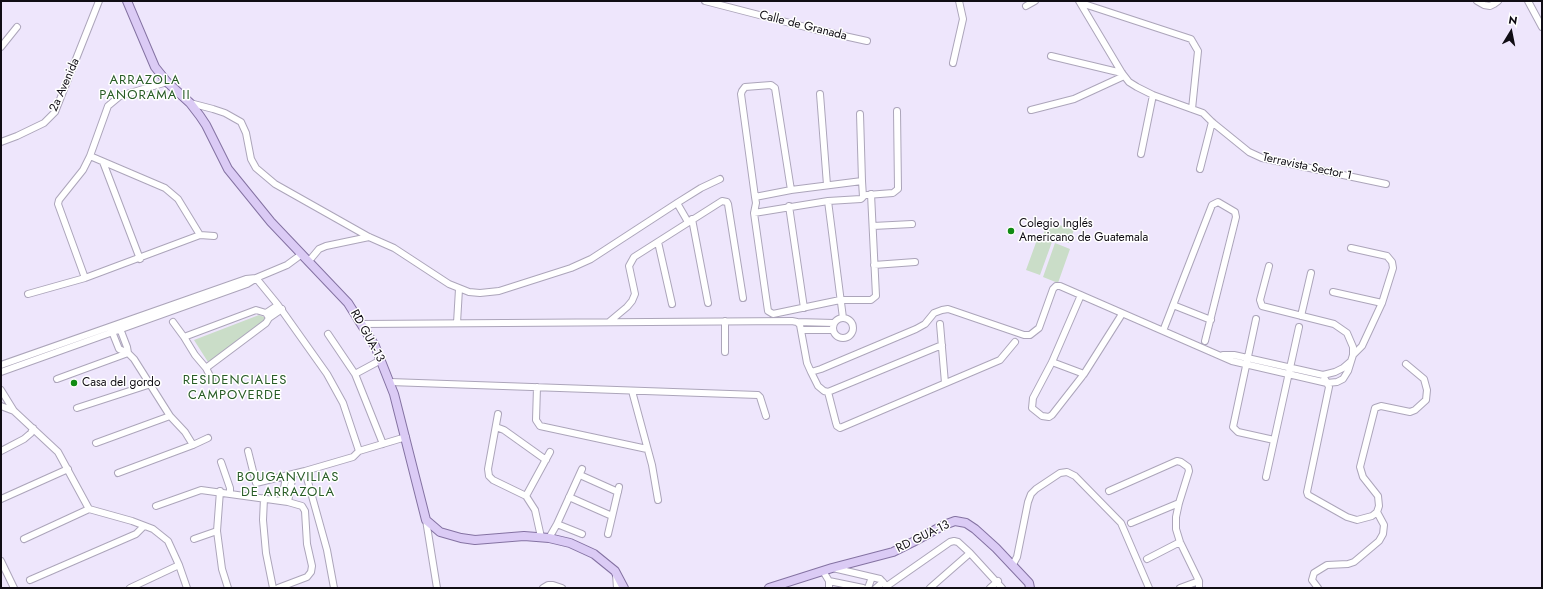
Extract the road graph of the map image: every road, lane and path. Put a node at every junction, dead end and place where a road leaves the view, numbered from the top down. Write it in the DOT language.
graph roads {
  1 [pos="99,1"];
  2 [pos="127,1"];
  3 [pos="705,1"];
  4 [pos="959,1"];
  5 [pos="1035,1"];
  6 [pos="1477,1"];
  7 [pos="1498,1"];
  8 [pos="1528,1"];
  9 [pos="1080,2"];
  10 [pos="1026,6"];
  11 [pos="17,27"];
  12 [pos="1542,27"];
  13 [pos="867,41"];
  14 [pos="1,47"];
  15 [pos="1051,56"];
  16 [pos="953,63"];
  17 [pos="1123,75"];
  18 [pos="167,82"];
  19 [pos="820,94"];
  20 [pos="1153,95"];
  21 [pos="190,103"];
  22 [pos="1192,108"];
  23 [pos="1031,110"];
  24 [pos="897,111"];
  25 [pos="860,114"];
  26 [pos="1212,122"];
  27 [pos="1,142"];
  28 [pos="1141,154"];
  29 [pos="90,156"];
  30 [pos="103,162"];
  31 [pos="1200,169"];
  32 [pos="720,179"];
  33 [pos="862,182"];
  34 [pos="1386,184"];
  35 [pos="827,185"];
  36 [pos="791,190"];
  37 [pos="871,194"];
  38 [pos="863,195"];
  39 [pos="755,197"];
  40 [pos="828,201"];
  41 [pos="677,203"];
  42 [pos="789,206"];
  43 [pos="754,213"];
  44 [pos="690,220"];
  45 [pos="912,224"];
  46 [pos="872,226"];
  47 [pos="200,235"];
  48 [pos="214,236"];
  49 [pos="369,237"];
  50 [pos="658,242"];
  51 [pos="1351,248"];
  52 [pos="302,254"];
  53 [pos="140,259"];
  54 [pos="309,261"];
  55 [pos="915,262"];
  56 [pos="874,265"];
  57 [pos="1269,266"];
  58 [pos="1311,273"];
  59 [pos="85,278"];
  60 [pos="256,278"];
  61 [pos="459,289"];
  62 [pos="1333,292"];
  63 [pos="28,294"];
  64 [pos="1081,295"];
  65 [pos="743,298"];
  66 [pos="840,300"];
  67 [pos="1382,302"];
  68 [pos="708,303"];
  69 [pos="672,304"];
  70 [pos="1173,305"];
  71 [pos="280,307"];
  72 [pos="804,308"];
  73 [pos="1122,314"];
  74 [pos="267,316"];
  75 [pos="1302,316"];
  76 [pos="843,318"];
  77 [pos="1256,319"];
  78 [pos="1211,320"];
  79 [pos="725,321"];
  80 [pos="172,322"];
  81 [pos="609,322"];
  82 [pos="797,322"];
  83 [pos="457,323"];
  84 [pos="834,323"];
  85 [pos="362,324"];
  86 [pos="940,324"];
  87 [pos="119,327"];
  88 [pos="1299,327"];
  89 [pos="111,330"];
  90 [pos="802,330"];
  91 [pos="833,330"];
  92 [pos="1163,331"];
  93 [pos="328,334"];
  94 [pos="184,337"];
  95 [pos="1205,341"];
  96 [pos="1015,342"];
  97 [pos="942,345"];
  98 [pos="725,352"];
  99 [pos="128,353"];
  100 [pos="1353,355"];
  101 [pos="381,360"];
  102 [pos="1248,361"];
  103 [pos="1052,362"];
  104 [pos="1351,362"];
  105 [pos="1406,364"];
  106 [pos="1,365"];
  107 [pos="206,368"];
  108 [pos="1290,371"];
  109 [pos="1,372"];
  110 [pos="811,372"];
  111 [pos="356,374"];
  112 [pos="1084,374"];
  113 [pos="1323,375"];
  114 [pos="57,379"];
  115 [pos="212,380"];
  116 [pos="390,382"];
  117 [pos="945,383"];
  118 [pos="1327,383"];
  119 [pos="151,384"];
  120 [pos="538,387"];
  121 [pos="1,390"];
  122 [pos="632,390"];
  123 [pos="828,392"];
  124 [pos="1,406"];
  125 [pos="77,408"];
  126 [pos="14,411"];
  127 [pos="498,414"];
  128 [pos="170,416"];
  129 [pos="766,416"];
  130 [pos="496,427"];
  131 [pos="33,428"];
  132 [pos="406,437"];
  133 [pos="208,438"];
  134 [pos="1274,440"];
  135 [pos="96,443"];
  136 [pos="383,444"];
  137 [pos="192,445"];
  138 [pos="647,449"];
  139 [pos="1,450"];
  140 [pos="248,451"];
  141 [pos="359,451"];
  142 [pos="550,452"];
  143 [pos="546,460"];
  144 [pos="221,462"];
  145 [pos="68,469"];
  146 [pos="305,471"];
  147 [pos="118,473"];
  148 [pos="293,474"];
  149 [pos="286,476"];
  150 [pos="1266,477"];
  151 [pos="220,491"];
  152 [pos="1109,491"];
  153 [pos="230,493"];
  154 [pos="526,496"];
  155 [pos="569,497"];
  156 [pos="264,498"];
  157 [pos="1,499"];
  158 [pos="658,500"];
  159 [pos="285,501"];
  160 [pos="1179,503"];
  161 [pos="156,506"];
  162 [pos="89,509"];
  163 [pos="1377,512"];
  164 [pos="612,516"];
  165 [pos="426,520"];
  166 [pos="1131,523"];
  167 [pos="557,524"];
  168 [pos="144,526"];
  169 [pos="217,531"];
  170 [pos="582,534"];
  171 [pos="608,534"];
  172 [pos="194,538"];
  173 [pos="545,538"];
  174 [pos="24,539"];
  175 [pos="1180,542"];
  176 [pos="970,553"];
  177 [pos="1146,559"];
  178 [pos="1,561"];
  179 [pos="179,565"];
  180 [pos="1012,566"];
  181 [pos="832,568"];
  182 [pos="615,571"];
  183 [pos="824,571"];
  184 [pos="872,577"];
  185 [pos="30,580"];
  186 [pos="829,581"];
  187 [pos="998,581"];
  188 [pos="1199,581"];
  189 [pos="886,585"];
  190 [pos="14,588"];
  191 [pos="130,588"];
  192 [pos="187,588"];
  193 [pos="228,588"];
  194 [pos="273,588"];
  195 [pos="278,588"];
  196 [pos="334,588"];
  197 [pos="437,588"];
  198 [pos="543,588"];
  199 [pos="562,588"];
  200 [pos="617,588"];
  201 [pos="624,588"];
  202 [pos="769,588"];
  203 [pos="829,588"];
  204 [pos="863,588"];
  205 [pos="868,588"];
  206 [pos="876,588"];
  207 [pos="930,588"];
  208 [pos="990,588"];
  209 [pos="1002,588"];
  210 [pos="1030,588"];
  211 [pos="1149,588"];
  212 [pos="1180,588"];
  213 [pos="1199,588"];
  214 [pos="1318,588"];
  1 -- 27 [label="street, 2a Avenida"];
  2 -- 18 [label="main road, RD GUA-13"];
  3 -- 13 [label="street, Calle de Granada"];
  4 -- 16 [label="street"];
  5 -- 10 [label="street"];
  6 -- 7 [label="street"];
  8 -- 12 [label="street"];
  9 -- 17 [label="street, Terravista Sector 1"];
  9 -- 22 [label="street"];
  11 -- 14 [label="street"];
  15 -- 17 [label="street"];
  17 -- 20 [label="street, Terravista Sector 1"];
  17 -- 23 [label="street"];
  18 -- 21 [label="main road, RD GUA-13"];
  18 -- 29 [label="street"];
  19 -- 35 [label="street"];
  20 -- 22 [label="street, Terravista Sector 1"];
  20 -- 28 [label="street"];
  21 -- 49 [label="street"];
  21 -- 52 [label="main road, RD GUA-13"];
  22 -- 26 [label="street, Terravista Sector 1"];
  24 -- 37 [label="street"];
  25 -- 33 [label="street"];
  26 -- 31 [label="street"];
  26 -- 34 [label="street, Terravista Sector 1"];
  29 -- 30 [label="street"];
  29 -- 59 [label="street"];
  30 -- 47 [label="street"];
  30 -- 53 [label="street"];
  32 -- 41 [label="street"];
  33 -- 35 [label="street"];
  33 -- 38 [label="street"];
  35 -- 36 [label="street"];
  36 -- 39 [label="street"];
  36 -- 39 [label="street"];
  37 -- 38 [label="street"];
  37 -- 46 [label="street"];
  38 -- 40 [label="street"];
  39 -- 43 [label="street"];
  40 -- 42 [label="street"];
  40 -- 66 [label="street"];
  41 -- 44 [label="street"];
  41 -- 61 [label="street"];
  42 -- 43 [label="street"];
  42 -- 72 [label="street"];
  43 -- 72 [label="street"];
  44 -- 50 [label="street"];
  44 -- 65 [label="street"];
  44 -- 68 [label="street"];
  45 -- 46 [label="street"];
  46 -- 56 [label="street"];
  47 -- 48 [label="street"];
  47 -- 53 [label="street"];
  49 -- 54 [label="street"];
  49 -- 61 [label="street"];
  50 -- 69 [label="street"];
  50 -- 81 [label="street"];
  51 -- 67 [label="street"];
  52 -- 54 [label="main road, RD GUA-13"];
  52 -- 60 [label="street"];
  53 -- 59 [label="street"];
  54 -- 85 [label="main road, RD GUA-13"];
  55 -- 56 [label="street"];
  56 -- 66 [label="street"];
  57 -- 75 [label="street"];
  58 -- 75 [label="street"];
  59 -- 63 [label="street"];
  60 -- 71 [label="street"];
  60 -- 87 [label="street"];
  61 -- 83 [label="street"];
  62 -- 67 [label="street"];
  64 -- 73 [label="street"];
  64 -- 103 [label="street"];
  64 -- 110 [label="street"];
  66 -- 72 [label="street"];
  66 -- 76 [label="street"];
  67 -- 100 [label="street"];
  70 -- 78 [label="street"];
  70 -- 78 [label="street"];
  70 -- 92 [label="street"];
  71 -- 74 [label="street"];
  71 -- 141 [label="street"];
  73 -- 92 [label="street"];
  73 -- 112 [label="street"];
  74 -- 94 [label="street"];
  74 -- 107 [label="street"];
  75 -- 100 [label="street"];
  76 -- 84 [label="street"];
  76 -- 91 [label="street"];
  77 -- 102 [label="street"];
  78 -- 95 [label="street"];
  79 -- 81 [label="street"];
  79 -- 82 [label="street"];
  79 -- 98 [label="street"];
  80 -- 94 [label="street"];
  81 -- 83 [label="street"];
  82 -- 84 [label="street"];
  82 -- 90 [label="street"];
  83 -- 85 [label="street"];
  84 -- 91 [label="street"];
  85 -- 101 [label="main road, RD GUA-13"];
  86 -- 97 [label="street"];
  87 -- 89 [label="street"];
  87 -- 99 [label="street"];
  88 -- 108 [label="street"];
  89 -- 99 [label="street"];
  89 -- 106 [label="street"];
  89 -- 109 [label="street"];
  90 -- 91 [label="street"];
  90 -- 110 [label="street"];
  92 -- 102 [label="street"];
  93 -- 111 [label="street"];
  94 -- 107 [label="street"];
  96 -- 117 [label="street"];
  97 -- 117 [label="street"];
  97 -- 123 [label="street"];
  99 -- 114 [label="street"];
  99 -- 119 [label="street"];
  100 -- 104 [label="street"];
  101 -- 111 [label="street"];
  101 -- 116 [label="main road, RD GUA-13"];
  102 -- 108 [label="street"];
  102 -- 134 [label="street"];
  103 -- 112 [label="street"];
  103 -- 112 [label="street"];
  104 -- 113 [label="street"];
  104 -- 118 [label="street"];
  105 -- 163 [label="street"];
  107 -- 115 [label="street"];
  108 -- 113 [label="street"];
  108 -- 118 [label="street"];
  108 -- 134 [label="street"];
  110 -- 123 [label="street"];
  111 -- 136 [label="street"];
  113 -- 118 [label="street"];
  116 -- 120 [label="street"];
  116 -- 132 [label="main road, RD GUA-13"];
  117 -- 123 [label="street"];
  118 -- 163 [label="street"];
  119 -- 125 [label="street"];
  119 -- 128 [label="street"];
  120 -- 122 [label="street"];
  120 -- 138 [label="street"];
  121 -- 126 [label="street"];
  122 -- 129 [label="street"];
  122 -- 138 [label="street"];
  124 -- 126 [label="street"];
  126 -- 131 [label="street"];
  127 -- 130 [label="street"];
  128 -- 135 [label="street"];
  128 -- 137 [label="street"];
  130 -- 143 [label="street"];
  130 -- 154 [label="street"];
  131 -- 139 [label="street"];
  131 -- 145 [label="street"];
  132 -- 136 [label="street"];
  132 -- 165 [label="main road, RD GUA-13"];
  133 -- 137 [label="street"];
  134 -- 150 [label="street"];
  136 -- 141 [label="street"];
  137 -- 147 [label="street"];
  138 -- 158 [label="street"];
  140 -- 149 [label="street"];
  141 -- 146 [label="street"];
  142 -- 143 [label="street"];
  143 -- 154 [label="street"];
  144 -- 153 [label="street"];
  145 -- 157 [label="street"];
  145 -- 162 [label="street"];
  146 -- 148 [label="street"];
  146 -- 196 [label="street"];
  148 -- 149 [label="street"];
  148 -- 159 [label="street"];
  149 -- 159 [label="street"];
  151 -- 153 [label="street"];
  151 -- 161 [label="street"];
  151 -- 169 [label="street"];
  152 -- 160 [label="street"];
  153 -- 156 [label="street"];
  154 -- 173 [label="street"];
  155 -- 164 [label="street"];
  155 -- 164 [label="street"];
  155 -- 167 [label="street"];
  156 -- 159 [label="street"];
  156 -- 194 [label="street"];
  159 -- 195 [label="street"];
  160 -- 166 [label="street"];
  160 -- 175 [label="street"];
  162 -- 168 [label="street"];
  162 -- 174 [label="street"];
  163 -- 214 [label="street"];
  164 -- 171 [label="street"];
  165 -- 173 [label="main road"];
  165 -- 197 [label="street"];
  167 -- 170 [label="street"];
  167 -- 173 [label="street"];
  168 -- 179 [label="street"];
  168 -- 185 [label="street"];
  169 -- 172 [label="street"];
  169 -- 193 [label="street"];
  173 -- 182 [label="main road"];
  175 -- 177 [label="street"];
  175 -- 188 [label="street"];
  176 -- 187 [label="street"];
  176 -- 189 [label="street"];
  176 -- 207 [label="street"];
  178 -- 190 [label="street"];
  179 -- 191 [label="street"];
  179 -- 192 [label="street"];
  180 -- 181 [label="main road, RD GUA-13"];
  180 -- 210 [label="main road, RD GUA-13"];
  180 -- 211 [label="street"];
  181 -- 183 [label="main road, RD GUA-13"];
  181 -- 184 [label="street"];
  182 -- 200 [label="street"];
  182 -- 201 [label="main road"];
  183 -- 186 [label="street"];
  183 -- 202 [label="main road, RD GUA-13"];
  184 -- 189 [label="street"];
  184 -- 205 [label="street"];
  186 -- 203 [label="street"];
  186 -- 204 [label="street"];
  187 -- 208 [label="street"];
  187 -- 209 [label="street"];
  188 -- 212 [label="street"];
  188 -- 213 [label="street"];
  189 -- 206 [label="street"];
  198 -- 199 [label="street"];
}
